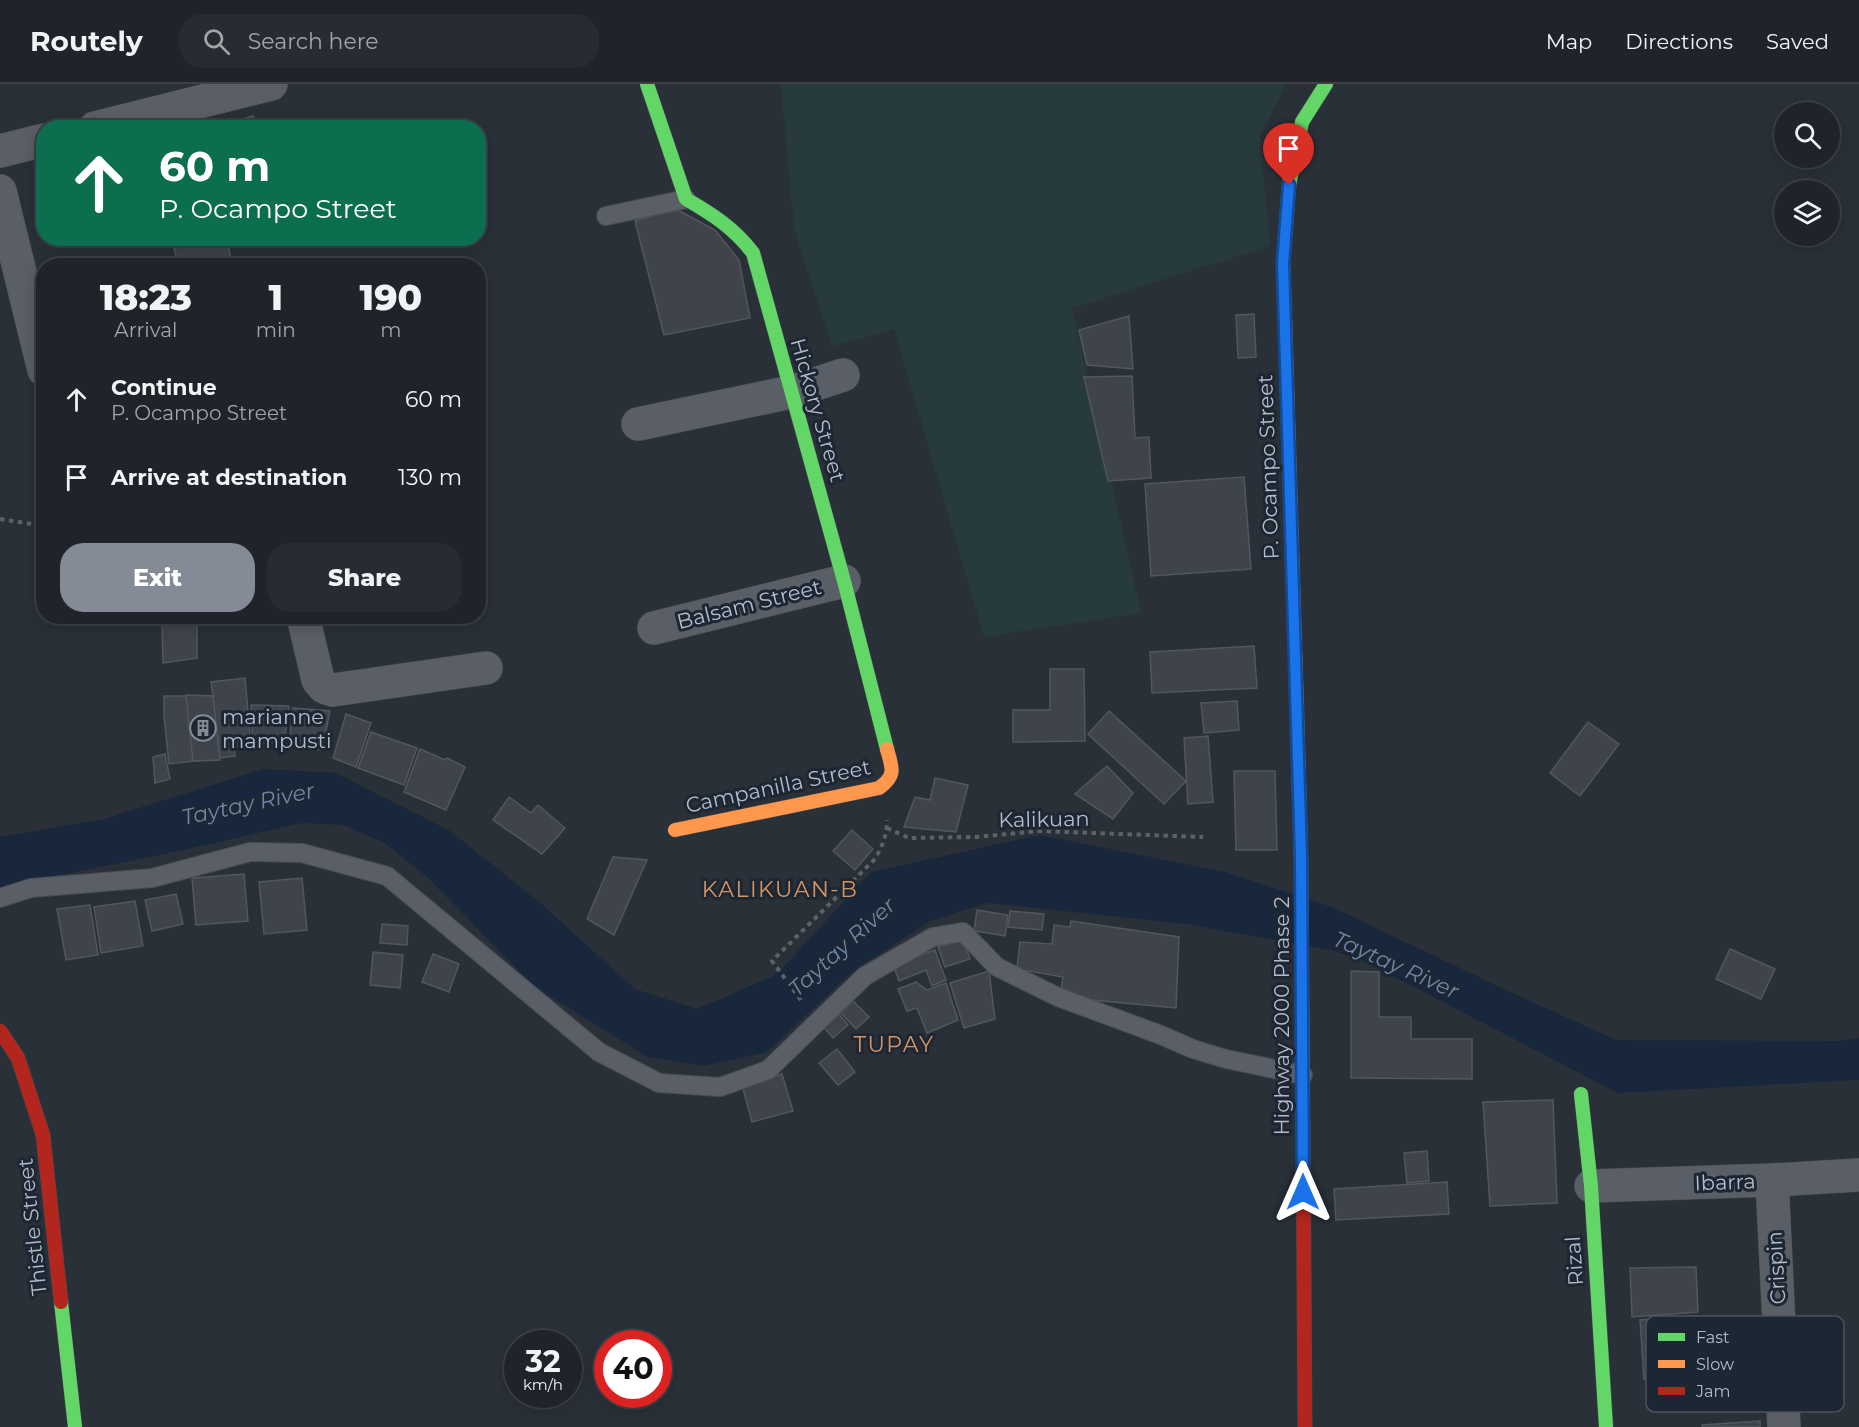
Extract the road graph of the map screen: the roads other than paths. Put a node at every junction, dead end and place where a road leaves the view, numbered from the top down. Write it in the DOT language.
graph roads {
  1 [pos="271,84"];
  2 [pos="647,84"];
  3 [pos="1326,84"];
  4 [pos="127,120"];
  5 [pos="36,142"];
  6 [pos="0,151"];
  7 [pos="0,191"];
  8 [pos="686,199"];
  9 [pos="606,216"];
  10 [pos="36,330"];
  11 [pos="843,375"];
  12 [pos="791,392"];
  13 [pos="638,424"];
  14 [pos="844,581"];
  15 [pos="305,624"];
  16 [pos="654,628"];
  17 [pos="486,668"];
  18 [pos="889,781"];
  19 [pos="675,830"];
  20 [pos="1301,857"];
  21 [pos="0,898"];
  22 [pos="0,1031"];
  23 [pos="1303,1075"];
  24 [pos="1581,1094"];
  25 [pos="1859,1175"];
  26 [pos="1772,1180"];
  27 [pos="1591,1186"];
  28 [pos="1779,1316"];
  29 [pos="1783,1412"];
  30 [pos="75,1427"];
  31 [pos="1305,1427"];
  32 [pos="1606,1427"];
  33 [pos="1784,1427"];
  1 -- 4 [label="street"];
  2 -- 8 [label="street"];
  3 -- 20 [label="street, P. Ocampo Street"];
  5 -- 6 [label="street"];
  7 -- 10 [label="street"];
  8 -- 9 [label="lane"];
  8 -- 12 [label="street, Hickory Street"];
  11 -- 12 [label="street"];
  12 -- 13 [label="street"];
  12 -- 14 [label="street, Hickory Street"];
  14 -- 16 [label="street, Balsam Street"];
  14 -- 18 [label="street, Hickory Street"];
  15 -- 17 [label="street"];
  18 -- 19 [label="street, Campanilla Street"];
  20 -- 23 [label="street, Highway 2000 Phase 2"];
  21 -- 23 [label="lane"];
  22 -- 30 [label="street, Thistle Street"];
  23 -- 31 [label="street, Highway 2000 Phase 2"];
  24 -- 27 [label="street, Rizal"];
  25 -- 26 [label="street, Ibarra"];
  26 -- 27 [label="street, Ibarra"];
  26 -- 28 [label="street, Crispin"];
  27 -- 32 [label="street, Rizal"];
  29 -- 33 [label="street, Crispin"];
}
